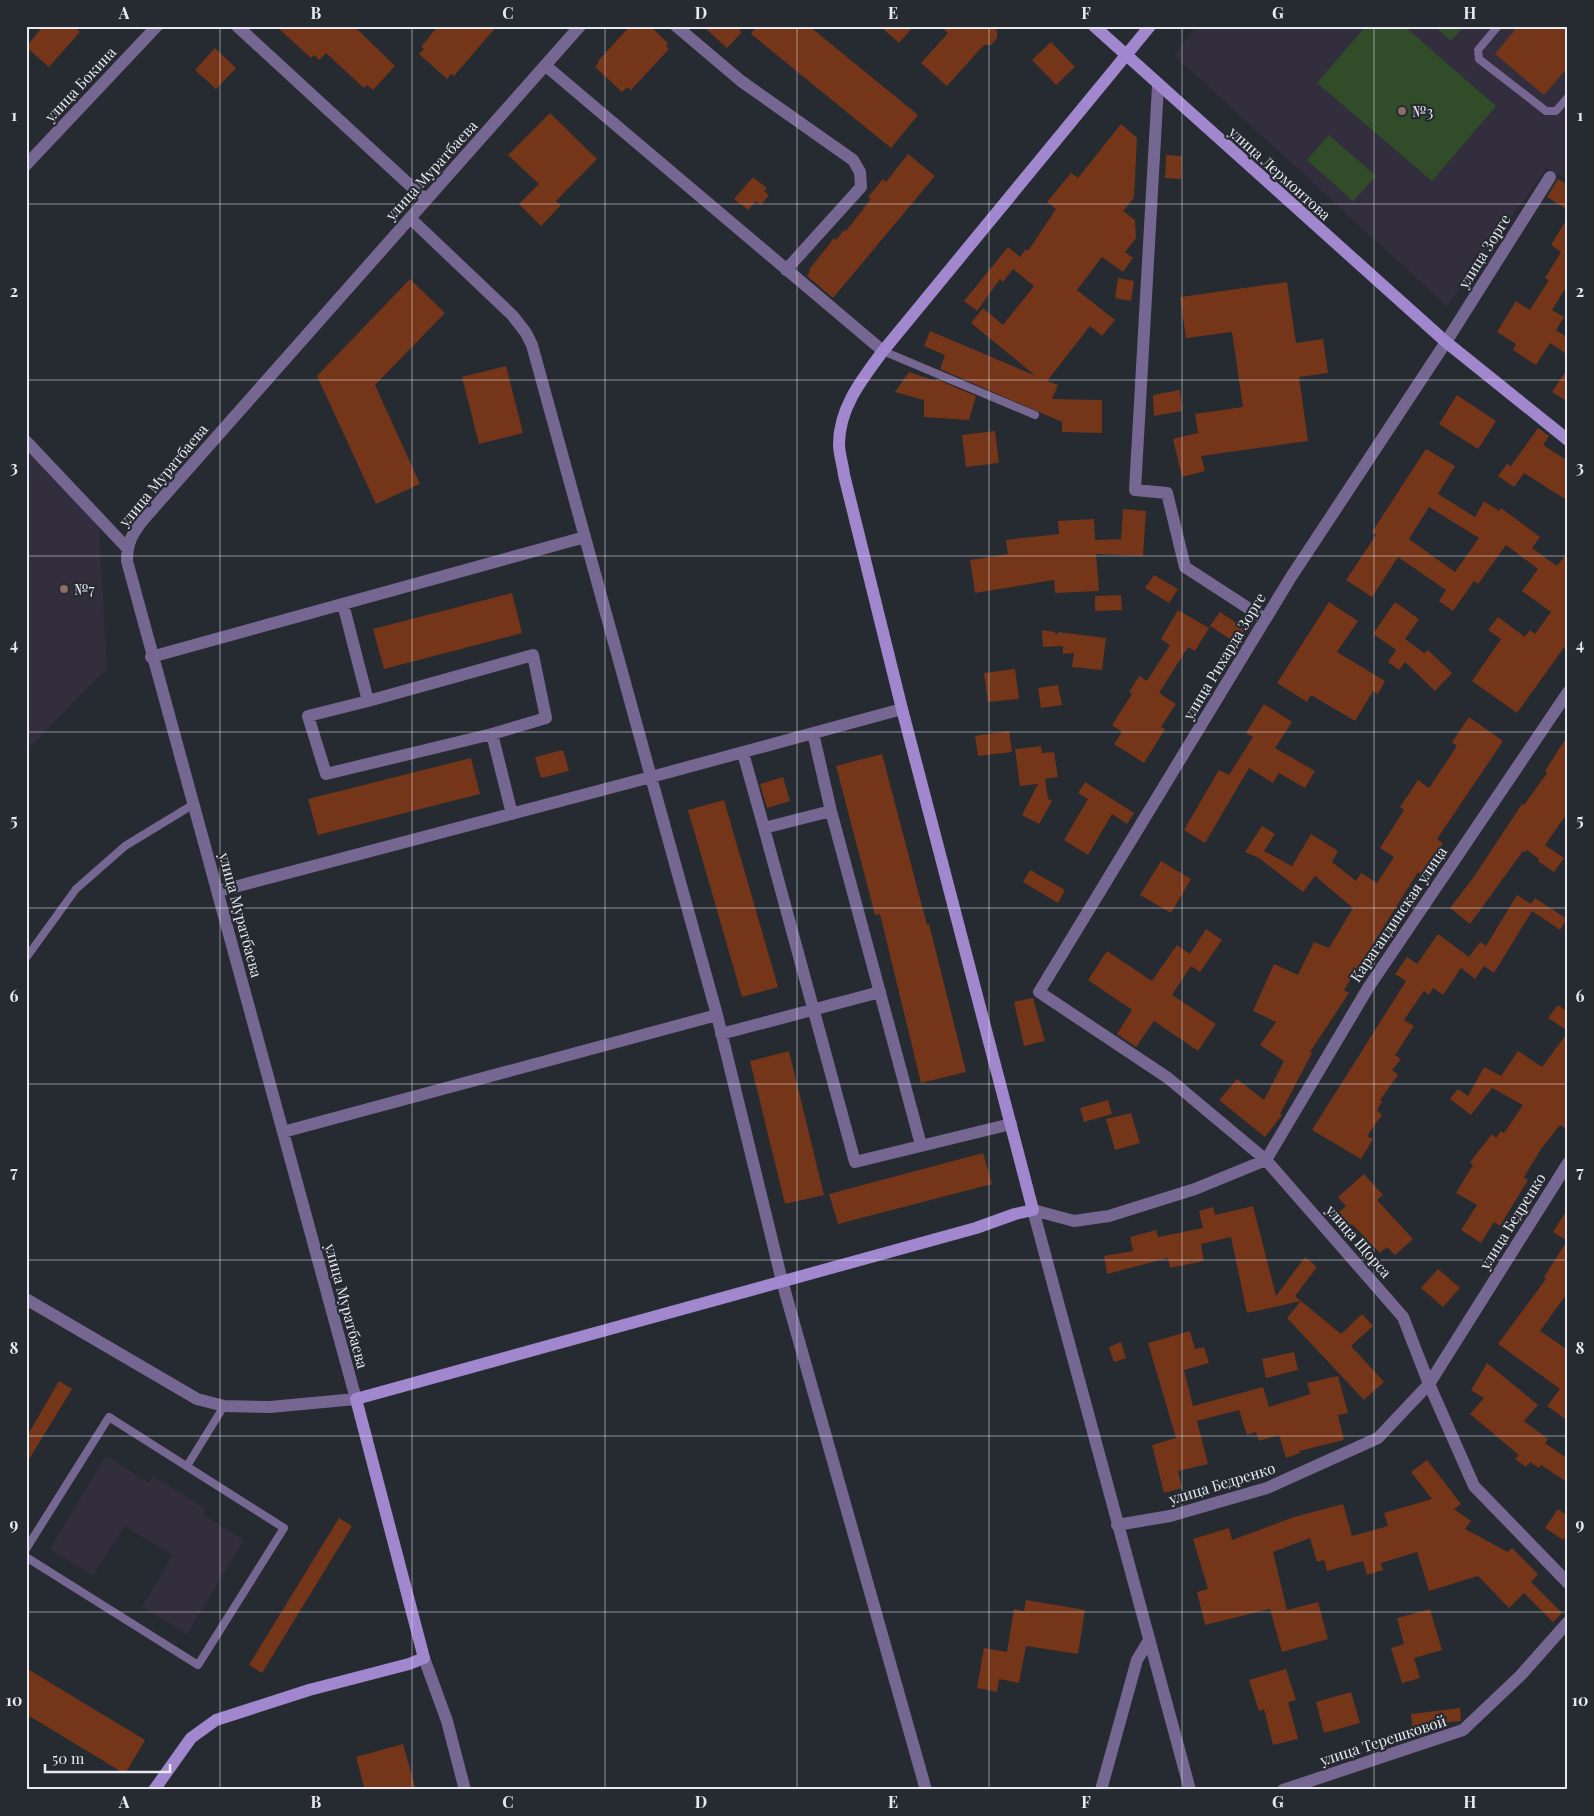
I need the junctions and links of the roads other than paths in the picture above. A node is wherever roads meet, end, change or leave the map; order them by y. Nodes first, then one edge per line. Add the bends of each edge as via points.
1 (157, 26) edge
2 (237, 26) edge
3 (580, 26) edge
4 (676, 26) edge
5 (1094, 26) edge
6 (1150, 26) edge
7 (1498, 26) edge
8 (1126, 55) junction
9 (546, 66) junction
10 (1158, 86) junction
11 (1568, 97) edge
12 (26, 165) edge
13 (1550, 177) dead end
14 (426, 200) junction
15 (410, 218) junction
16 (786, 270) junction
17 (1446, 342) junction
18 (883, 351) junction
19 (1035, 415) dead end
20 (1568, 440) edge
21 (26, 441) edge
22 (584, 537) junction
23 (127, 548) junction
24 (343, 604) junction
25 (1265, 619) junction
26 (151, 657) junction
27 (1568, 692) edge
28 (368, 701) junction
29 (902, 709) junction
30 (813, 733) junction
31 (492, 734) junction
32 (743, 753) junction
33 (650, 777) junction
34 (194, 804) junction
35 (831, 811) junction
36 (512, 814) junction
37 (764, 828) junction
38 (219, 891) junction
39 (26, 958) edge
40 (880, 992) junction
41 (1039, 992) joint
42 (813, 1010) junction
43 (716, 1015) junction
44 (721, 1034) junction
45 (1011, 1124) junction
46 (282, 1132) junction
47 (921, 1145) junction
48 (1266, 1160) junction
49 (1568, 1163) edge
50 (1034, 1210) junction
51 (782, 1281) junction
52 (26, 1299) edge
53 (1429, 1384) junction
54 (356, 1399) junction
55 (224, 1406) junction
56 (187, 1466) junction
57 (1117, 1525) junction
58 (26, 1549) edge
59 (26, 1557) edge
60 (1568, 1583) edge
61 (1568, 1622) edge
62 (1149, 1640) junction
63 (424, 1658) junction
64 (154, 1790) edge
65 (465, 1790) edge
66 (926, 1790) edge
67 (1101, 1790) edge
68 (1190, 1790) edge
69 (1283, 1790) edge

1 - 12 street, улица Бокина
2 - 14 street
3 - 9 street, улица Муратбаева
4 - 16 street via 741,81 853,160 860,172 861,187
5 - 8 street, улица Лермонтова
6 - 8 street
7 - 11 lane via 1478,50 1479,59 1546,112 1556,111
8 - 10 street, улица Лермонтова
8 - 18 street
9 - 14 street, улица Муратбаева
9 - 16 street
10 - 17 street, улица Лермонтова
10 - 25 street via 1135,490 1167,493 1185,567
13 - 17 street, улица Зорге
14 - 15 street, улица Муратбаева
15 - 22 street via 513,316 526,333
15 - 23 street, улица Муратбаева via 143,520 129,538
16 - 18 street
17 - 20 street, улица Лермонтова
17 - 25 street, улица Рихарда Зорге
18 - 19 lane
18 - 29 street via 850,400 842,422 839,445
21 - 23 street
22 - 24 street
22 - 33 street
23 - 26 street, улица Муратбаева via 127,562
24 - 26 street
24 - 28 street
25 - 41 street, улица Рихарда Зорге
26 - 34 street, улица Муратбаева
27 - 48 street, Карагандинская улица via 1368,988
28 - 31 street via 533,655 546,718
28 - 31 street via 308,716 326,774
29 - 30 street
29 - 45 street
30 - 32 street
30 - 35 street
31 - 36 street
32 - 33 street
32 - 37 street
33 - 36 street
33 - 43 street
34 - 38 street, улица Муратбаева
34 - 39 lane via 125,846 76,889
35 - 37 street
35 - 40 street
36 - 38 street
37 - 42 street
38 - 46 street, улица Муратбаева
40 - 42 street
40 - 47 street
41 - 48 street, улица Щорса via 1168,1078
42 - 44 street
42 - 47 street via 854,1162
43 - 44 street
43 - 46 street
44 - 51 street
45 - 47 street
45 - 50 street
46 - 54 street, улица Муратбаева
48 - 50 street via 1195,1189 1109,1216 1074,1221
48 - 53 street, улица Щорса via 1403,1316
49 - 53 street, улица Бедренко
50 - 51 street
50 - 57 street
51 - 54 street
51 - 66 street
52 - 55 street via 172,1386 197,1399
53 - 57 street, улица Бедренко via 1378,1438 1370,1442 1267,1488 1170,1516
53 - 60 street, улица Щорса via 1474,1486
54 - 55 street via 270,1407
54 - 63 street, улица Муратбаева
55 - 56 lane
56 - 58 lane via 109,1417
56 - 59 lane via 284,1528 198,1665
57 - 62 street
61 - 69 street, улица Терешковой via 1522,1675 1463,1730
62 - 67 street via 1138,1660
62 - 68 street
63 - 64 street via 216,1720 191,1738
63 - 65 street via 447,1721

